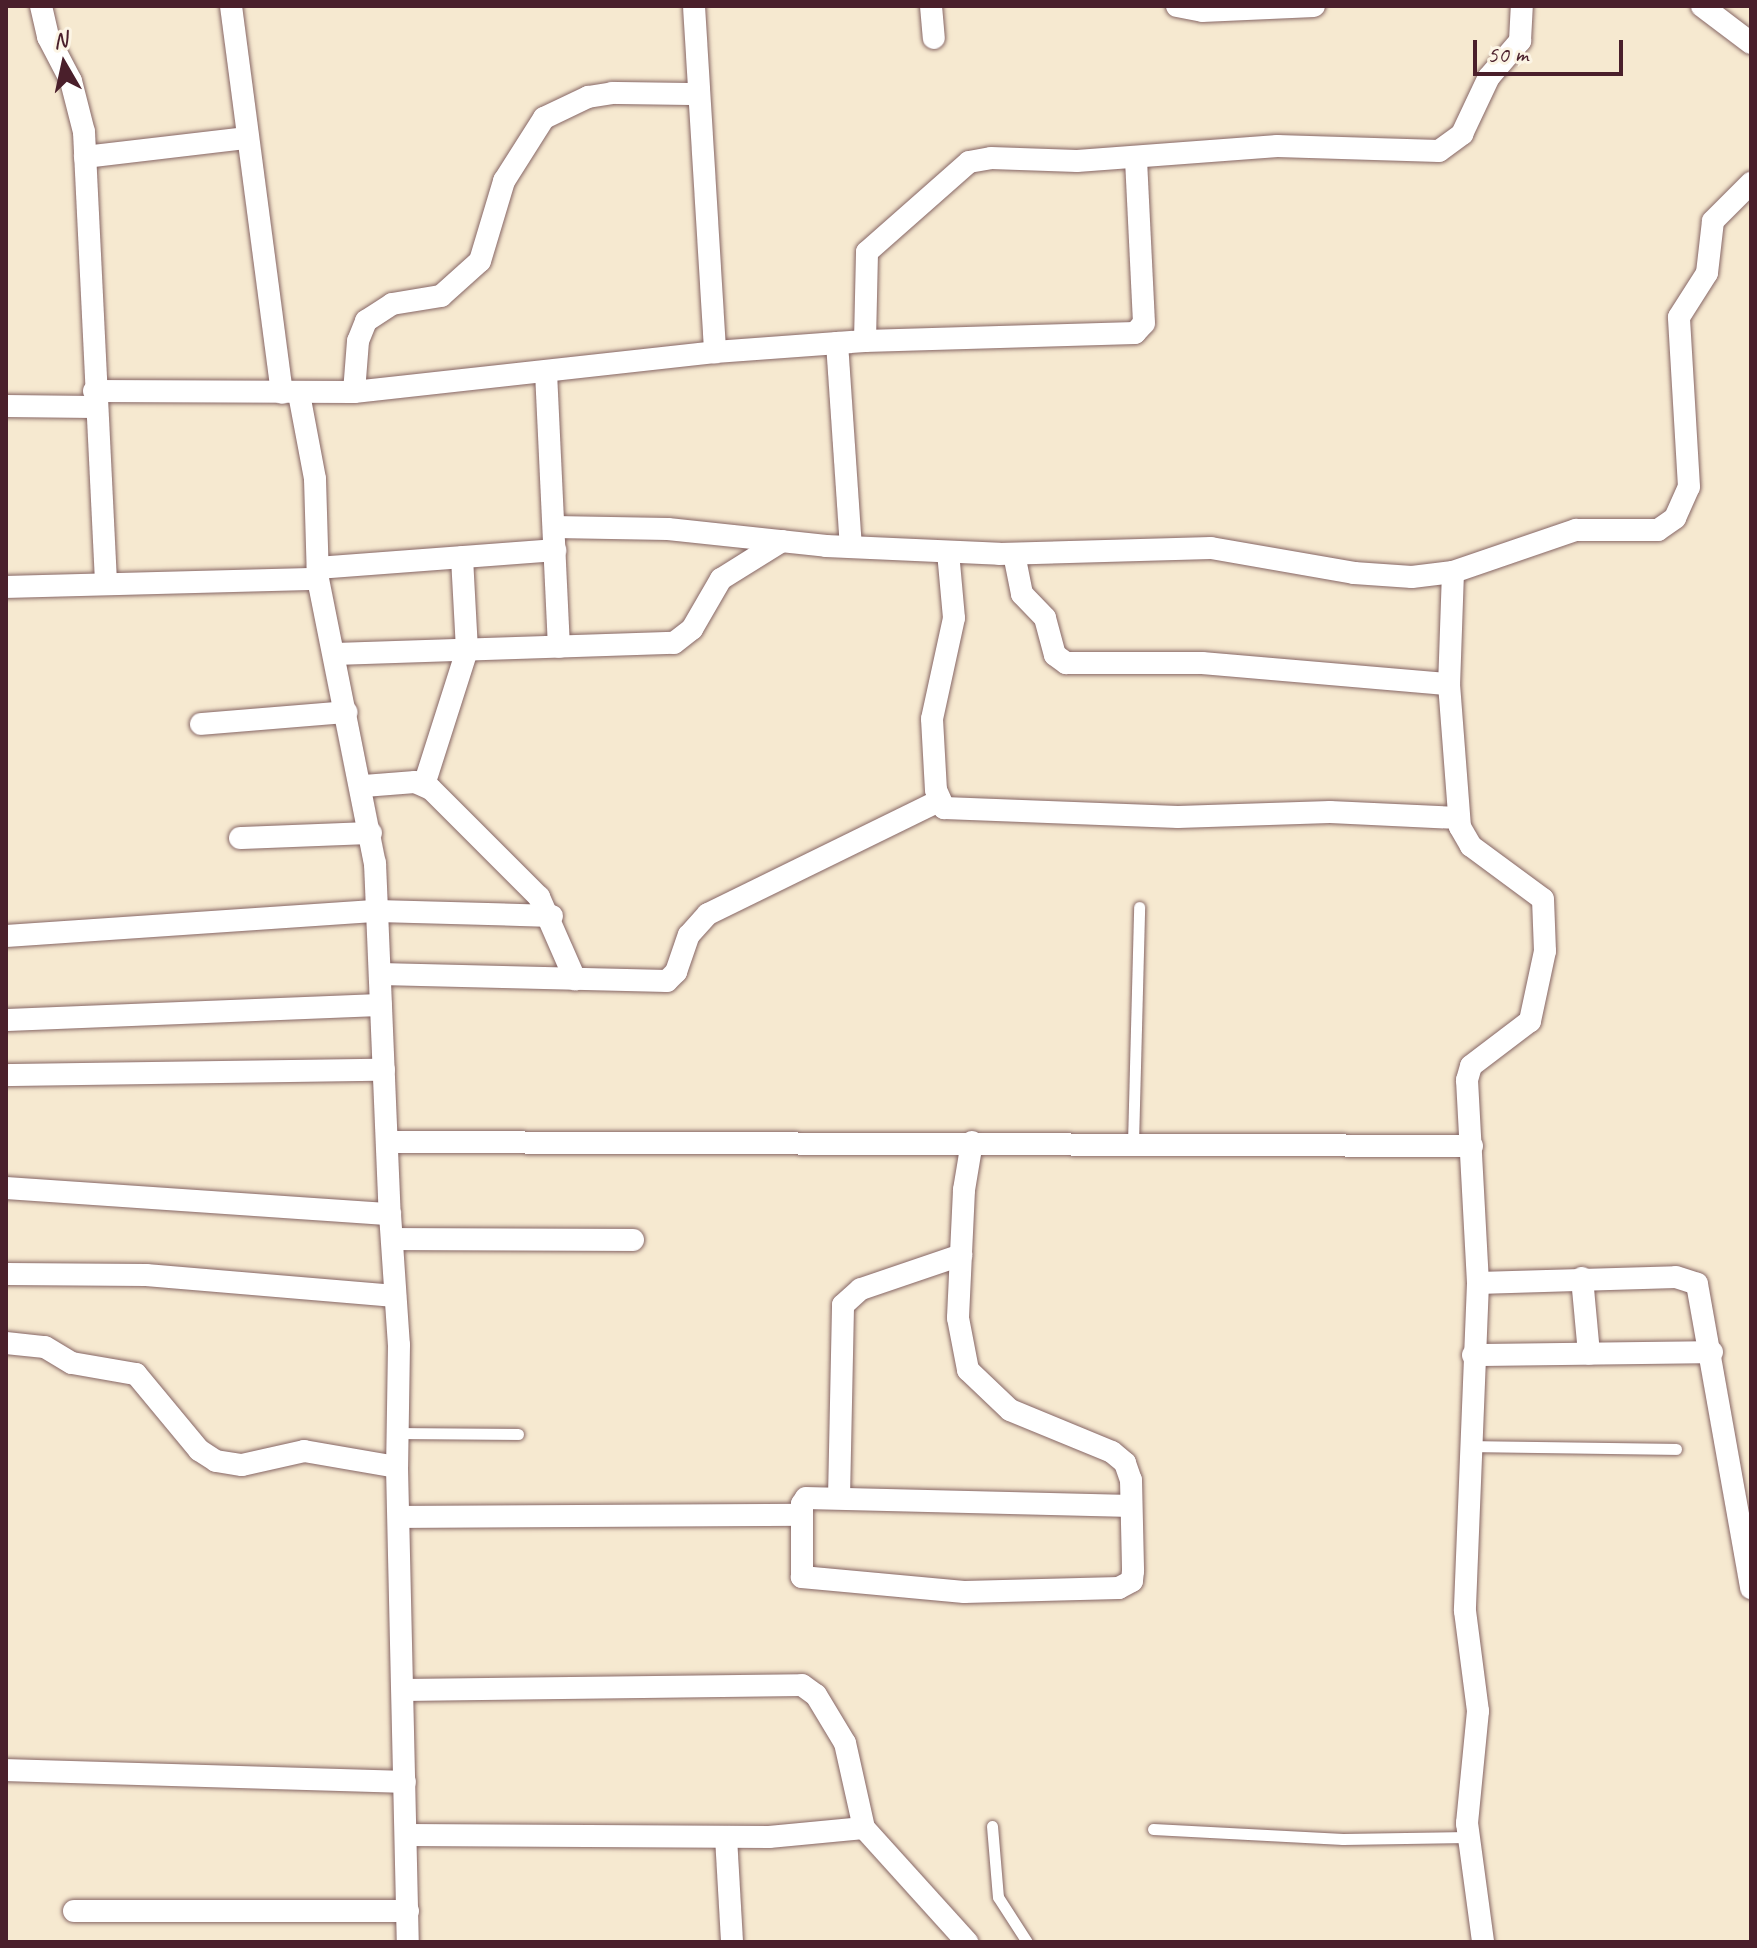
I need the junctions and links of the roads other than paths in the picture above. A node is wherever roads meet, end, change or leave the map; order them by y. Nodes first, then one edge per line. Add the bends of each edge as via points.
1 (41, 6) edge
2 (231, 6) edge
3 (694, 6) edge
4 (931, 6) edge
5 (1177, 6) edge
6 (1314, 6) edge
7 (1522, 6) edge
8 (1702, 6) edge
9 (934, 38) dead end
10 (1751, 43) edge
11 (697, 94) junction
12 (247, 138) junction
13 (85, 157) junction
14 (1136, 158) junction
15 (1751, 183) edge
16 (865, 341) junction
17 (837, 343) junction
18 (715, 352) junction
19 (546, 372) junction
20 (354, 392) junction
21 (290, 394) junction
22 (94, 399) junction
23 (6, 406) edge
24 (554, 527) junction
25 (782, 541) junction
26 (851, 547) junction
27 (555, 550) junction
28 (948, 552) junction
29 (1014, 554) junction
30 (462, 557) junction
31 (1453, 572) junction
32 (318, 574) junction
33 (106, 581) junction
34 (6, 587) edge
35 (559, 647) junction
36 (467, 650) junction
37 (335, 654) junction
38 (1449, 684) junction
39 (347, 712) junction
40 (201, 724) dead end
41 (424, 785) junction
42 (364, 786) junction
43 (939, 801) junction
44 (1458, 818) junction
45 (371, 833) junction
46 (240, 838) dead end
47 (1139, 907) dead end
48 (377, 911) junction
49 (552, 916) junction
50 (6, 936) edge
51 (380, 974) junction
52 (575, 979) junction
53 (381, 1005) junction
54 (6, 1020) edge
55 (384, 1070) junction
56 (6, 1075) edge
57 (387, 1142) junction
58 (972, 1142) junction
59 (1133, 1143) junction
60 (1472, 1146) junction
61 (6, 1188) edge
62 (390, 1214) junction
63 (393, 1239) junction
64 (633, 1240) dead end
65 (961, 1255) junction
66 (6, 1274) edge
67 (1582, 1278) junction
68 (1478, 1283) junction
69 (395, 1296) junction
70 (6, 1343) edge
71 (1712, 1352) junction
72 (1589, 1354) junction
73 (1473, 1355) junction
74 (399, 1433) junction
75 (518, 1434) dead end
76 (1470, 1446) junction
77 (1676, 1449) dead end
78 (397, 1467) junction
79 (839, 1498) junction
80 (1744, 1499) edge
81 (1131, 1506) junction
82 (801, 1515) junction
83 (400, 1517) junction
84 (1751, 1588) edge
85 (403, 1690) junction
86 (6, 1770) edge
87 (405, 1782) junction
88 (992, 1826) dead end
89 (864, 1828) junction
90 (1153, 1829) dead end
91 (406, 1835) junction
92 (726, 1837) junction
93 (1468, 1837) junction
94 (74, 1911) dead end
95 (408, 1911) junction
96 (408, 1942) edge
97 (732, 1942) edge
98 (967, 1942) edge
99 (1027, 1942) edge
100 (1483, 1942) edge

1 - 13 street via 48,37 77,100
2 - 12 street
3 - 11 street
4 - 9 street
5 - 6 street via 1202,11
7 - 14 street via 1520,41 1489,77 1462,134 1447,148 1428,152 1277,146
8 - 10 street
11 - 18 street
11 - 20 street via 612,93 588,97 544,118 504,181 480,261 441,296 392,304 366,321 358,341
12 - 13 street
12 - 21 street
13 - 22 street
14 - 16 street via 991,158 961,167 935,198 867,252
14 - 16 street via 1144,323 1138,332
15 - 31 street via 1713,221 1707,273 1679,317 1677,349 1689,476 1675,518 1649,532 1563,533
16 - 17 street
17 - 18 street
17 - 26 street
18 - 19 street
19 - 20 street
19 - 24 street
20 - 21 street
21 - 22 street
21 - 32 street via 315,479
22 - 23 street
22 - 33 street
24 - 25 street via 655,528
24 - 27 street
25 - 26 street
25 - 35 street via 721,579 680,641
26 - 28 street
27 - 30 street
27 - 35 street
28 - 29 street
28 - 43 street via 954,618 932,719
29 - 31 street via 1197,547 1256,552 1383,577
29 - 38 street via 1022,594 1045,618 1055,655 1066,663 1176,662
30 - 32 street
30 - 36 street
31 - 38 street
32 - 33 street
32 - 37 street
33 - 34 street
35 - 36 street
36 - 37 street
36 - 41 street
37 - 39 street
38 - 44 street
39 - 40 street
39 - 42 street
41 - 42 street
41 - 49 street via 530,887
42 - 45 street
43 - 44 street via 950,809 1178,817 1330,812
43 - 52 street via 708,914 689,935 676,972 667,981
44 - 60 street via 1471,846 1535,891 1544,904 1544,962 1530,1021 1469,1070
45 - 46 street
45 - 48 street
47 - 59 lane
48 - 49 street
48 - 50 street
48 - 51 street
49 - 52 street
51 - 52 street
51 - 53 street
53 - 54 street
53 - 55 street
55 - 56 street
55 - 57 street
57 - 58 street
57 - 62 street
58 - 59 street
58 - 65 street
59 - 60 street
60 - 68 street
61 - 62 street
62 - 63 street
63 - 64 street
63 - 69 street
65 - 79 street via 861,1289 843,1305
65 - 81 street via 960,1339 974,1380 1023,1417 1121,1458 1129,1470
66 - 69 street via 146,1275
67 - 68 street
67 - 71 street via 1692,1280 1701,1292
67 - 72 street
68 - 73 street
69 - 74 street
70 - 78 street via 45,1347 72,1363 136,1374 199,1450 216,1461 242,1465 304,1451
71 - 72 street
71 - 80 street
72 - 73 street
73 - 76 street
74 - 75 lane
74 - 78 street
76 - 77 lane
76 - 93 street via 1465,1611 1478,1711 1467,1795
78 - 83 street
79 - 81 street
79 - 82 street via 806,1498
80 - 84 street
81 - 82 street via 1131,1583 1057,1589 934,1591 809,1581 800,1570
82 - 83 street
83 - 85 street
85 - 87 street
85 - 89 street via 802,1685 816,1695 845,1743
86 - 87 street
87 - 91 street
88 - 99 lane via 998,1897
89 - 92 street
89 - 98 street
90 - 93 lane via 1343,1839
91 - 92 street
91 - 95 street
92 - 97 street
93 - 100 street
94 - 95 street
95 - 96 street

